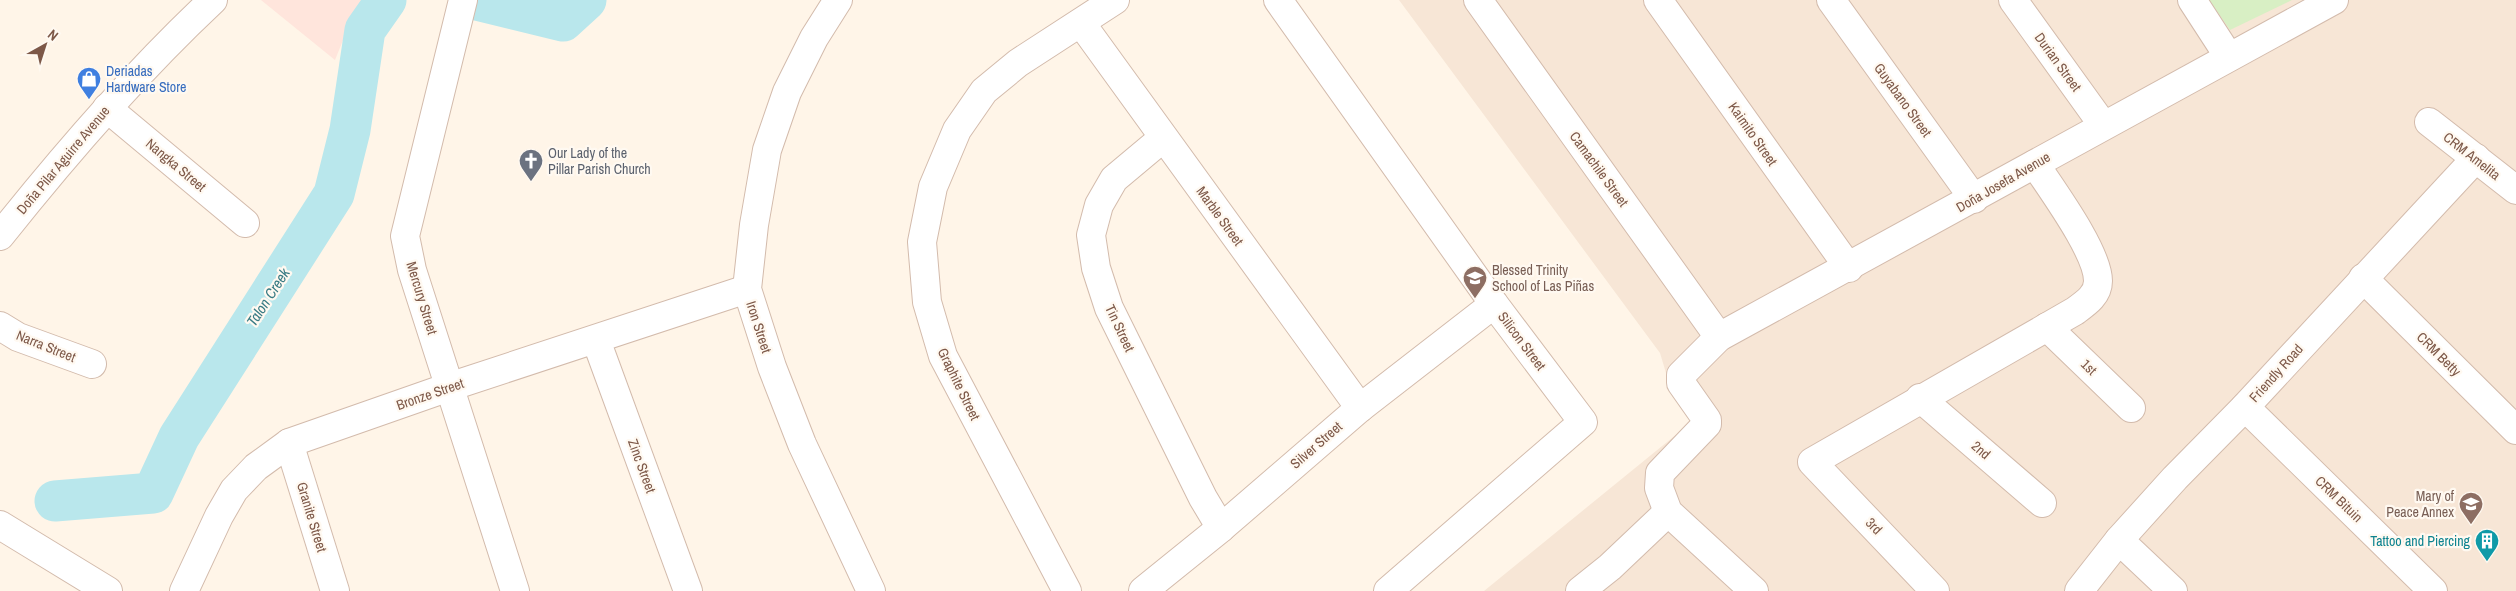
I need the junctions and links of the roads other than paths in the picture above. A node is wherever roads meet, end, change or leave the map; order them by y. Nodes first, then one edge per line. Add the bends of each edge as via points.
1 (213, 0) edge
2 (838, 0) edge
3 (1115, 0) edge
4 (1278, 0) edge
5 (1478, 0) edge
6 (1658, 0) edge
7 (1831, 0) edge
8 (2013, 0) edge
9 (2192, 0) edge
10 (2334, 0) edge
11 (462, 1) edge
12 (1080, 23) junction
13 (2229, 57) junction
14 (107, 108) junction
15 (2429, 122) dead end
16 (2103, 125) junction
17 (1163, 138) junction
18 (2476, 158) junction
19 (2036, 164) junction
20 (2516, 190) edge
21 (1974, 199) junction
22 (245, 223) dead end
23 (0, 236) edge
24 (1849, 268) junction
25 (2363, 278) junction
26 (747, 289) junction
27 (1494, 304) junction
28 (0, 326) edge
29 (2047, 326) junction
30 (1719, 337) junction
31 (596, 340) junction
32 (92, 364) dead end
33 (449, 387) junction
34 (1920, 398) junction
35 (2245, 407) junction
36 (1360, 408) junction
37 (2131, 408) dead end
38 (2516, 430) edge
39 (289, 443) junction
40 (2042, 503) dead end
41 (1668, 512) junction
42 (0, 525) edge
43 (1221, 528) junction
44 (2119, 540) junction
45 (108, 591) edge
46 (184, 591) edge
47 (334, 591) edge
48 (515, 591) edge
49 (688, 591) edge
50 (870, 591) edge
51 (1068, 591) edge
52 (1143, 591) edge
53 (1388, 591) edge
54 (1580, 591) edge
55 (1754, 591) edge
56 (1935, 591) edge
57 (2079, 591) edge
58 (2173, 591) edge
59 (2433, 591) edge

1 - 14 street, Doña Pilar Aguirre Avenue via 163,47
2 - 26 street, Iron Street via 814,38 787,92 767,150
3 - 12 street, Graphite Street
4 - 27 street, Silicon Street
5 - 30 street, Camachile Street
6 - 24 street, Kaimito Street
7 - 21 street, Guyabano Street
8 - 16 street, Durian Street
9 - 13 street
10 - 13 street, Doña Josefa Avenue
11 - 33 street, Mercury Street via 405,236 412,270
12 - 17 street, Marble Street
12 - 51 street, Graphite Street via 1018,63 984,91 957,130 933,187 922,242 927,302 943,356
13 - 16 street, Doña Josefa Avenue
14 - 22 street, Nangka Street
14 - 23 street, Doña Pilar Aguirre Avenue
15 - 18 street, CRM Amelita
16 - 19 street, Doña Josefa Avenue
17 - 36 street, Marble Street
17 - 43 street, Tin Street via 1114,179 1099,205 1091,235 1092,244 1109,308
18 - 20 street, CRM Amelita
18 - 25 street, Friendly Road
19 - 21 street, Doña Josefa Avenue
19 - 29 street via 2093,258 2098,282 2092,298
21 - 24 street, Doña Josefa Avenue
24 - 30 street, Doña Josefa Avenue
25 - 35 street, Friendly Road
25 - 38 street, CRM Betty
26 - 31 street, Bronze Street
26 - 50 street, Iron Street via 772,367 802,444
27 - 36 street, Silver Street
27 - 53 street, Silicon Street via 1583,422
28 - 32 street, Narra Street via 18,337
29 - 34 street
29 - 37 street, 1st
30 - 41 street, Doña Josefa Avenue via 1681,375 1680,383 1707,424 1660,473 1659,488
31 - 33 street, Bronze Street
31 - 49 street, Zinc Street
33 - 39 street, Bronze Street
33 - 48 street, Mercury Street
34 - 40 street, 2nd
34 - 56 street, 3rd via 1812,462
35 - 44 street, Friendly Road
35 - 59 street, CRM Bituin
36 - 43 street, Silver Street
39 - 46 street, Bronze Street via 256,467 234,490
39 - 47 street, Granite Street
41 - 54 street
41 - 55 street
42 - 45 street
43 - 52 street, Silver Street
44 - 57 street, Friendly Road
44 - 58 street

